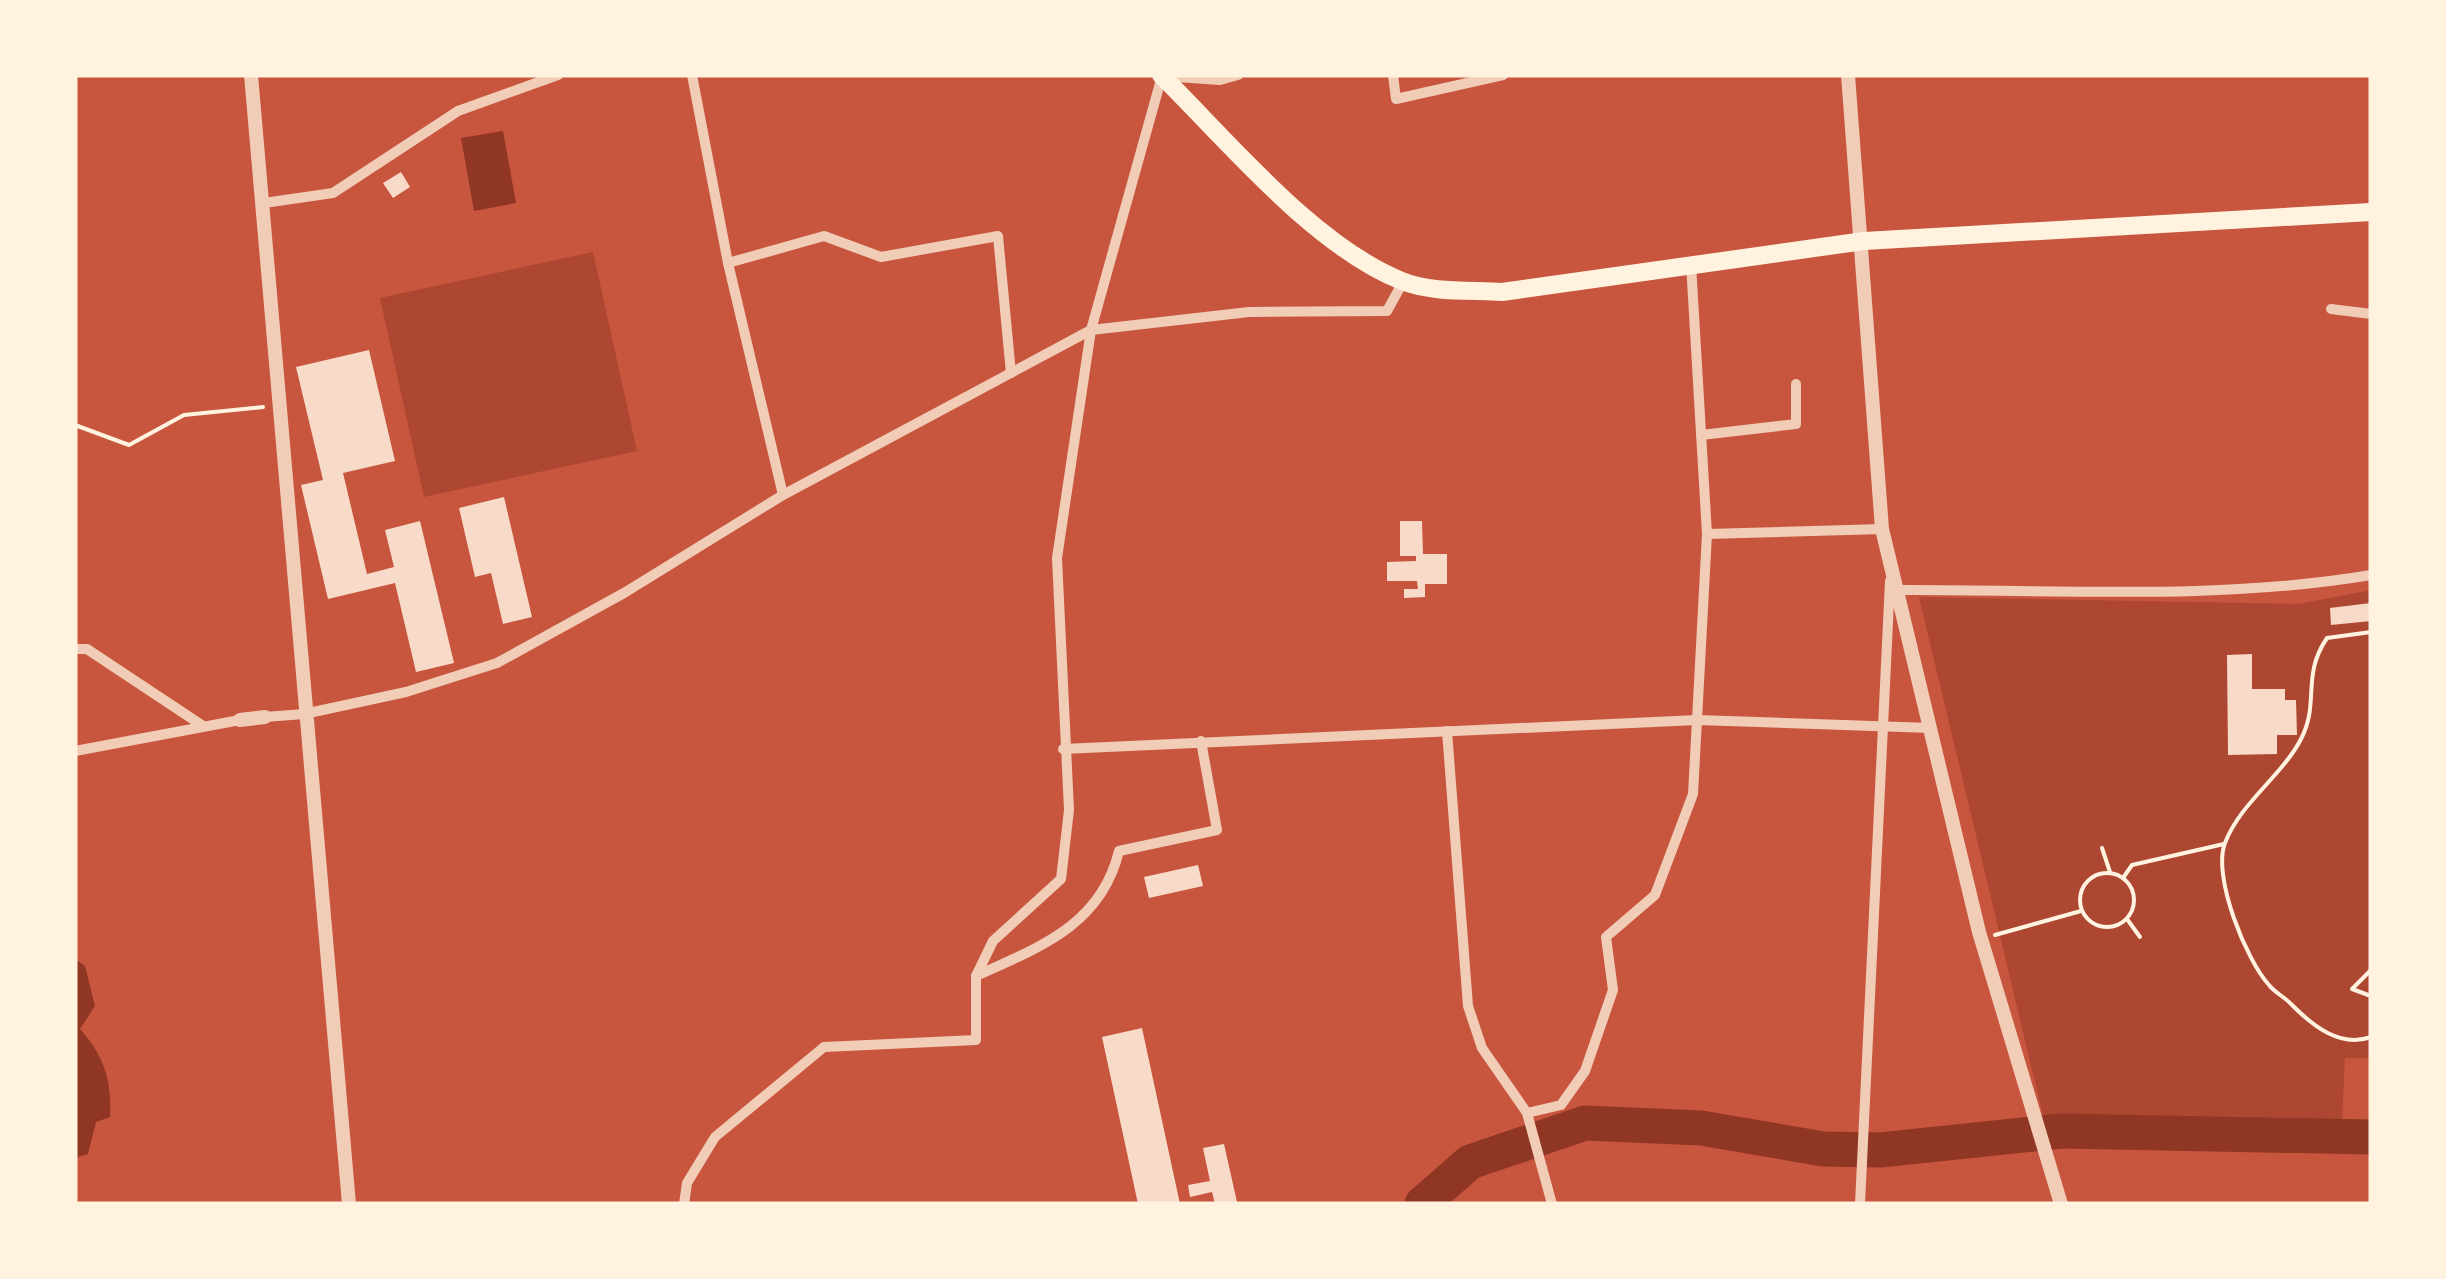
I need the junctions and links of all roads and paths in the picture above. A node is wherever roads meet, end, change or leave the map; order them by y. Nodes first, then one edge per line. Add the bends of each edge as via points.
1 (251, 75) edge
2 (558, 75) edge
3 (692, 75) edge
4 (1238, 75) edge
5 (1393, 75) edge
6 (1504, 75) edge
7 (1848, 75) edge
8 (1162, 76) edge
9 (264, 203) junction
10 (2371, 212) edge
11 (1864, 240) junction
12 (728, 263) junction
13 (1691, 264) junction
14 (1403, 282) junction
15 (2331, 308) dead end
16 (2371, 314) edge
17 (1091, 330) junction
18 (1011, 373) junction
19 (1796, 384) dead end
20 (278, 406) junction
21 (75, 426) edge
22 (1701, 435) junction
23 (783, 496) junction
24 (1882, 528) junction
25 (1707, 534) junction
26 (1891, 566) junction
27 (2371, 575) edge
28 (1897, 590) junction
29 (2371, 632) edge
30 (75, 649) edge
31 (304, 714) junction
32 (265, 717) joint
33 (240, 720) joint
34 (1697, 720) junction
35 (204, 727) junction
36 (1885, 728) junction
37 (1931, 728) junction
38 (1447, 732) junction
39 (1201, 741) junction
40 (1063, 749) junction
41 (75, 751) edge
42 (2224, 844) junction
43 (2102, 848) dead end
44 (2110, 872) junction
45 (2123, 878) junction
46 (2082, 911) junction
47 (2127, 919) junction
48 (1979, 932) junction
49 (2140, 937) dead end
50 (2371, 970) edge
51 (976, 976) junction
52 (2371, 996) edge
53 (2371, 1036) edge
54 (1528, 1116) junction
55 (349, 1204) edge
56 (684, 1204) edge
57 (1552, 1204) edge
58 (1860, 1204) edge
59 (2061, 1204) edge

1 - 9 street
2 - 9 street via 458,112 333,193
3 - 12 street
4 - 8 street
5 - 6 street via 1396,98
7 - 11 street
8 - 14 main road via 1287,201
8 - 17 street
9 - 20 street
10 - 11 main road
11 - 13 main road
11 - 24 street
12 - 18 street via 824,236 881,257 998,236
12 - 23 street
13 - 14 main road via 1502,292
13 - 22 street
14 - 17 street via 1387,311 1249,312
15 - 16 street
17 - 18 street
17 - 40 street via 1058,558
18 - 23 street
19 - 22 street via 1796,424
20 - 21 path via 184,415 129,444
20 - 31 street
22 - 25 street
23 - 31 street via 496,663
24 - 25 street
24 - 26 street
25 - 34 street
26 - 28 street
26 - 36 street
27 - 28 street via 2225,588
28 - 37 street
29 - 42 path via 2327,638 2312,660 2303,736
30 - 35 street via 86,649
31 - 32 street
31 - 55 street
32 - 33 street
33 - 35 street
34 - 36 street
34 - 38 street
34 - 54 street via 1693,794 1655,895 1606,937 1614,990 1586,1071 1561,1105
35 - 41 street
36 - 37 street
36 - 58 street
37 - 48 street
38 - 39 street
38 - 54 street via 1468,1006 1482,1048
39 - 40 street
39 - 51 street via 1217,830 1119,851 1096,906 1035,949
40 - 51 street via 1069,810 1061,879 993,941
42 - 45 path via 2132,865
42 - 53 path via 2236,922 2270,988 2335,1038
43 - 44 path
44 - 45 path
44 - 46 path via 2084,883
45 - 47 path via 2134,906
46 - 47 path via 2102,927
46 - 48 path via 1998,936
47 - 49 path
48 - 59 street
50 - 52 path via 2352,989
51 - 56 street via 976,1040 824,1047 715,1137 687,1183
54 - 57 street

